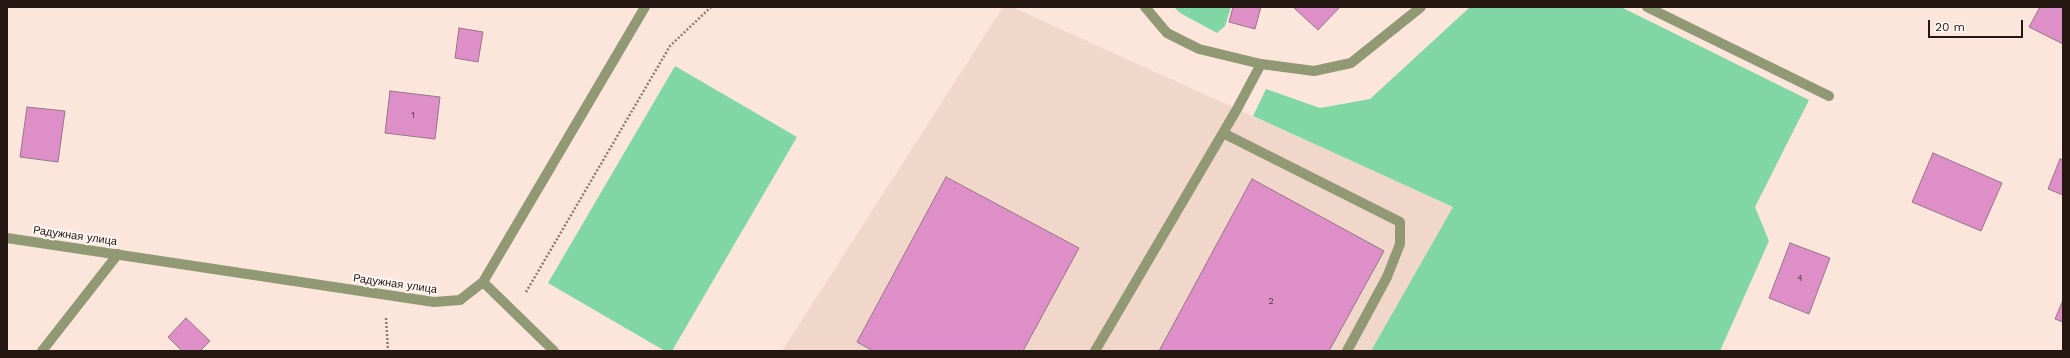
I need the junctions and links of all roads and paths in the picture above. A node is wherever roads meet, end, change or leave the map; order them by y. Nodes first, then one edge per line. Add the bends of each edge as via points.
1 (644, 7) edge
2 (711, 7) edge
3 (1145, 7) edge
4 (1421, 7) edge
5 (1647, 7) edge
6 (1261, 64) junction
7 (1828, 96) dead end
8 (1223, 133) junction
9 (7, 238) edge
10 (118, 254) junction
11 (483, 282) junction
12 (385, 295) junction
13 (515, 314) junction
14 (42, 351) edge
15 (388, 351) edge
16 (554, 351) edge
17 (1095, 351) edge
18 (1347, 351) edge

1 - 11 street, Радужная улица
2 - 13 path via 670,46 529,285
3 - 6 street via 1167,33 1199,49
4 - 6 street via 1351,63 1314,71
5 - 7 street
6 - 8 street
8 - 17 street
8 - 18 street via 1400,222 1400,244 1388,277
9 - 10 street, Радужная улица
10 - 12 street, Радужная улица
10 - 14 street
11 - 12 street, Радужная улица via 460,300 434,302
11 - 13 street
12 - 15 path
13 - 16 street

